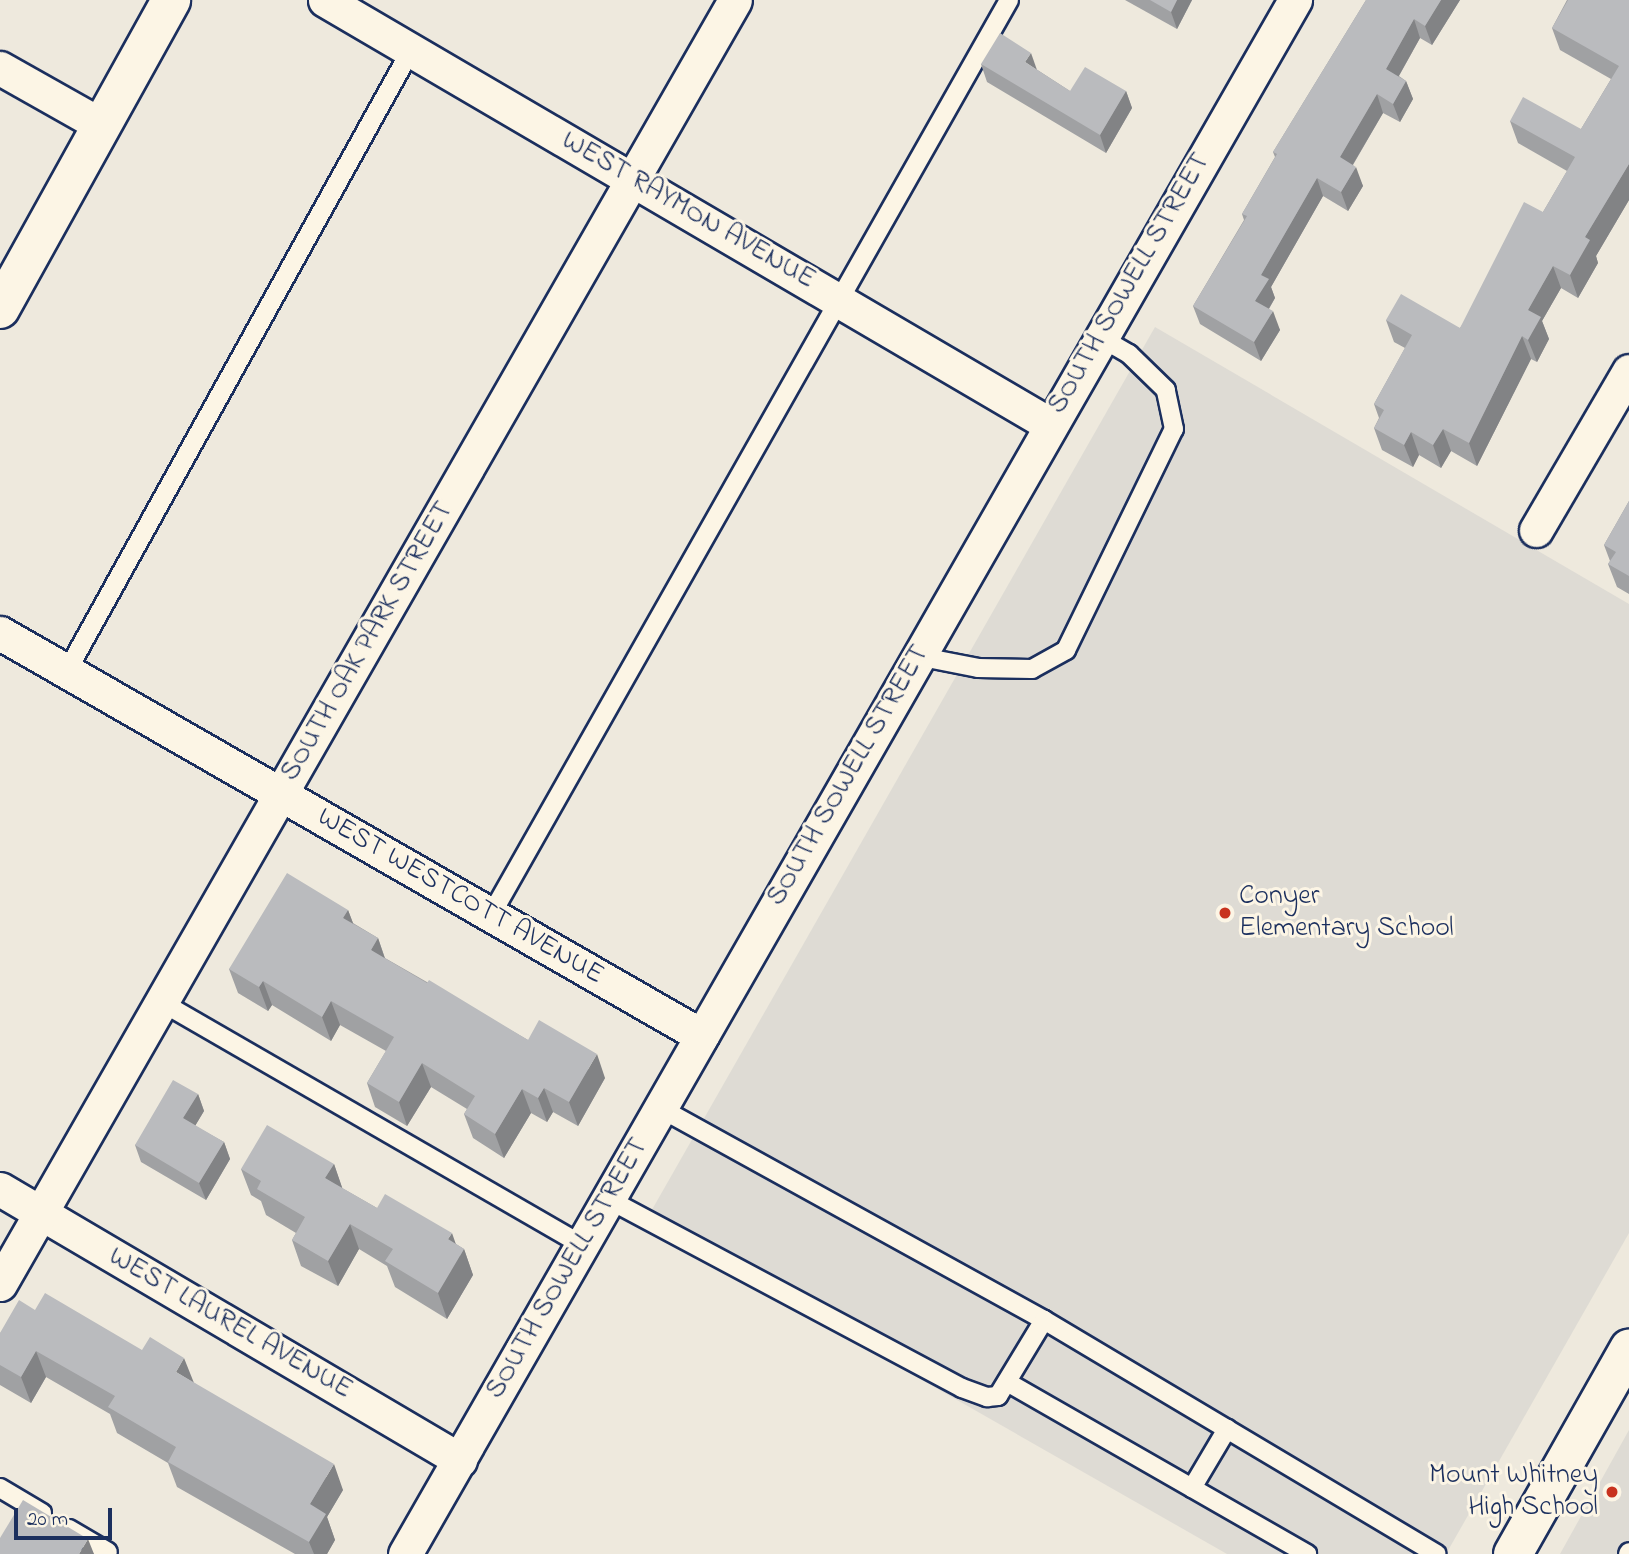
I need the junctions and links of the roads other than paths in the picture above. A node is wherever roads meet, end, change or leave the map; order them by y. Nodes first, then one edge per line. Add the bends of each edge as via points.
1 (171, 0) edge
2 (325, 0) edge
3 (735, 0) edge
4 (1009, 0) edge
5 (1295, 0) edge
6 (411, 50) junction
7 (0, 68) edge
8 (101, 125) junction
9 (634, 178) junction
10 (840, 300) junction
11 (0, 309) edge
12 (1100, 337) junction
13 (1629, 371) edge
14 (1049, 424) junction
15 (1536, 530) dead end
16 (0, 633) edge
17 (917, 656) junction
18 (66, 671) junction
19 (281, 793) junction
20 (491, 915) junction
21 (163, 1003) junction
22 (702, 1036) junction
23 (660, 1108) junction
24 (0, 1189) edge
25 (608, 1199) junction
26 (39, 1212) junction
27 (582, 1245) junction
28 (0, 1284) edge
29 (1044, 1320) junction
30 (1629, 1349) edge
31 (1007, 1382) junction
32 (1227, 1429) junction
33 (460, 1460) junction
34 (0, 1488) edge
35 (1192, 1488) junction
36 (108, 1552) dead end
37 (405, 1554) edge
38 (1307, 1554) edge
39 (1436, 1554) edge
40 (1513, 1554) edge

1 - 8 street
2 - 6 street, WEST RAYMON AVENUE
3 - 9 street, SOUTH OAK PARK STREET
4 - 10 lane
5 - 12 street, SOUTH SOWELL STREET
6 - 9 street, WEST RAYMON AVENUE
6 - 18 lane
7 - 8 street
8 - 11 street
9 - 10 street, WEST RAYMON AVENUE
9 - 19 street, SOUTH OAK PARK STREET
10 - 14 street, WEST RAYMON AVENUE
10 - 20 lane
12 - 14 street, SOUTH SOWELL STREET
12 - 17 lane via 1129,354 1166,390 1174,429 1066,650 1032,669 978,668
13 - 15 street
14 - 17 street, SOUTH SOWELL STREET
16 - 18 street, WEST WESTCOTT AVENUE
17 - 22 street, SOUTH SOWELL STREET
18 - 19 street, WEST WESTCOTT AVENUE
19 - 20 street, WEST WESTCOTT AVENUE
19 - 21 street, SOUTH OAK PARK STREET
20 - 22 street, WEST WESTCOTT AVENUE
21 - 26 street, SOUTH OAK PARK STREET
21 - 27 lane
22 - 23 street, SOUTH SOWELL STREET
23 - 25 street, SOUTH SOWELL STREET
23 - 29 lane
24 - 26 street, WEST LAUREL AVENUE
25 - 27 street, SOUTH SOWELL STREET
25 - 31 lane via 962,1388 998,1396
26 - 28 street, SOUTH OAK PARK STREET
26 - 33 street, WEST LAUREL AVENUE
27 - 33 street, SOUTH SOWELL STREET
29 - 31 lane
29 - 32 lane
30 - 40 street
31 - 35 lane
32 - 35 lane
32 - 39 lane
33 - 37 street, SOUTH SOWELL STREET
34 - 36 lane
35 - 38 lane

